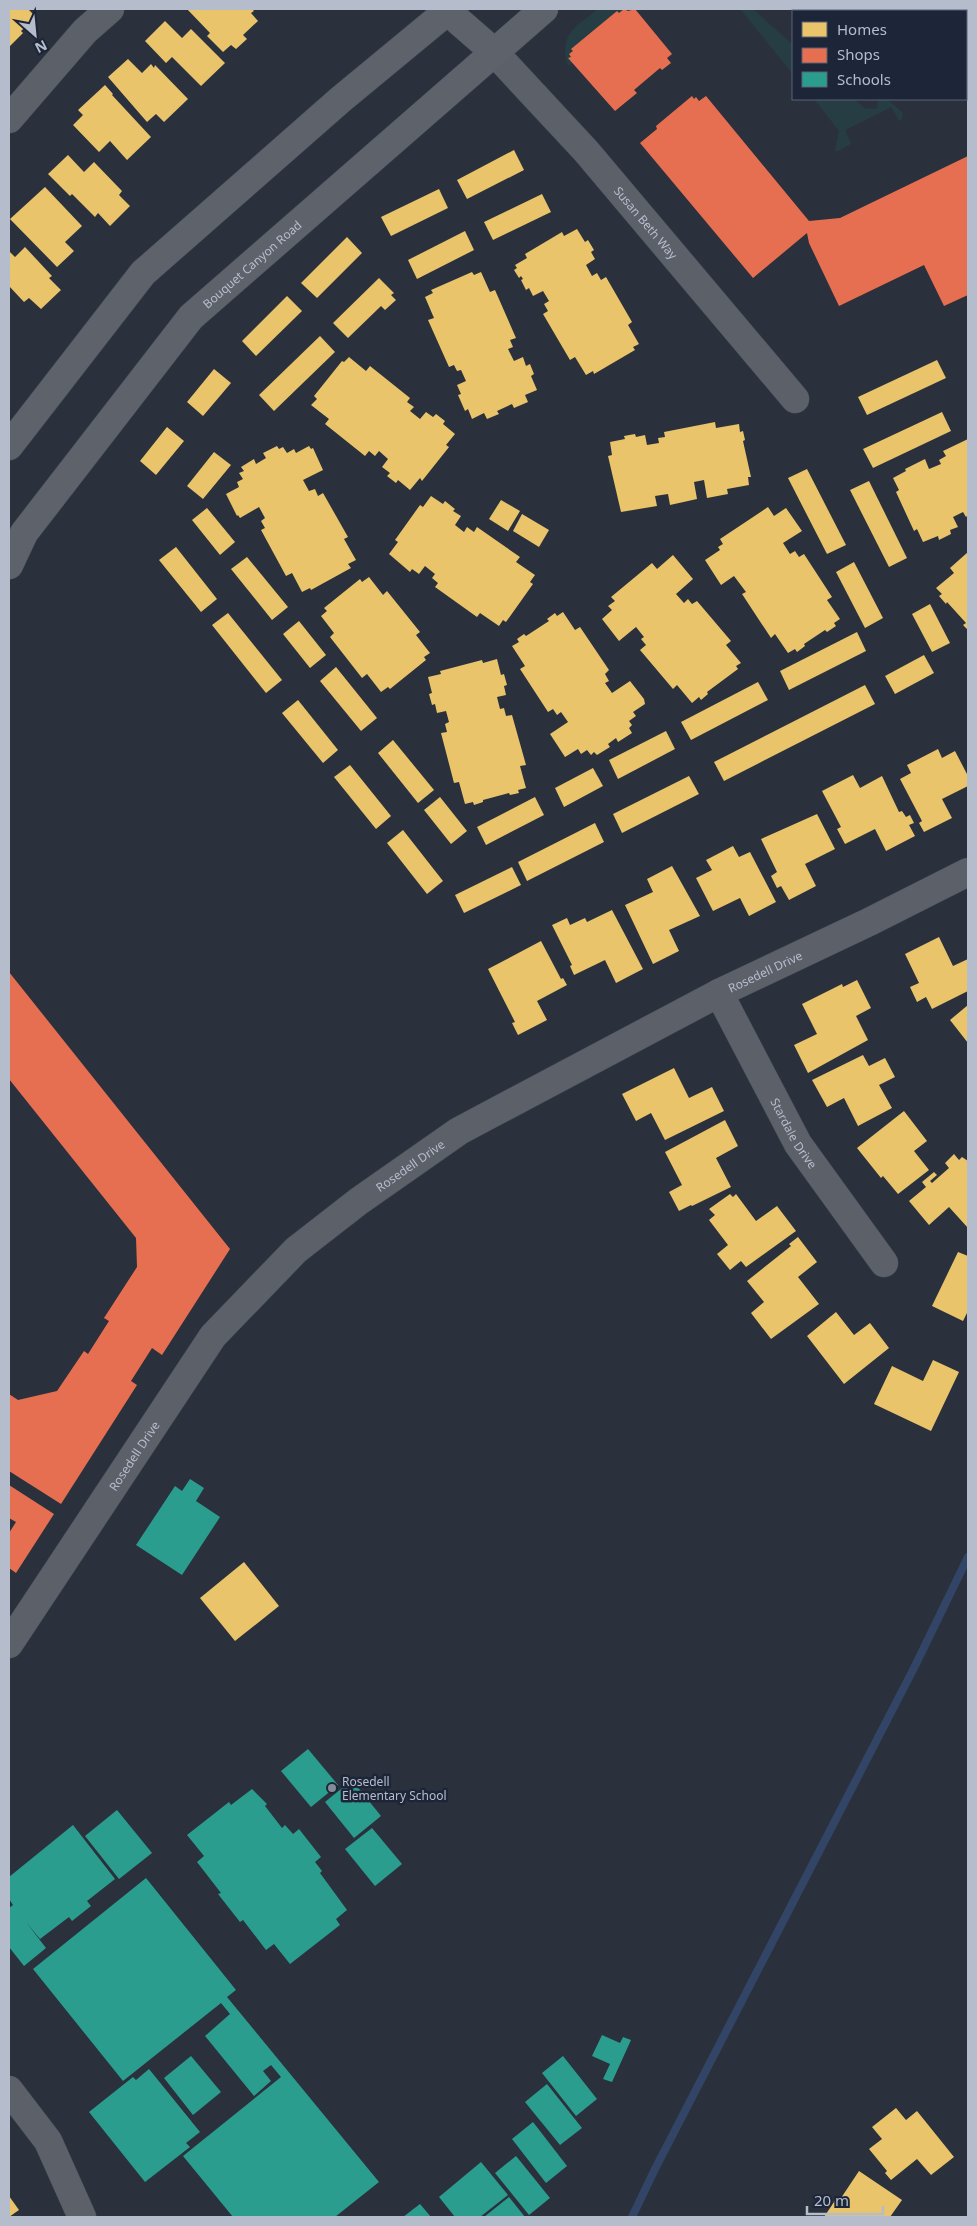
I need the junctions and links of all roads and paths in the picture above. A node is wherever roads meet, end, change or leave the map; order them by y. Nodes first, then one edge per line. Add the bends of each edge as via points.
1 (110, 9) edge
2 (448, 9) edge
3 (544, 9) edge
4 (494, 51) junction
5 (9, 119) edge
6 (795, 398) dead end
7 (9, 446) edge
8 (9, 565) edge
9 (968, 872) edge
10 (718, 993) junction
11 (884, 1264) dead end
12 (9, 1644) edge
13 (9, 2090) edge
14 (82, 2217) edge

1 - 5 street via 85,31
2 - 4 main road
2 - 7 main road via 143,273
3 - 4 main road, Bouquet Canyon Road
4 - 6 street, Susan Beth Way via 586,151
4 - 8 main road, Bouquet Canyon Road via 191,318 24,533
9 - 10 street, Rosedell Drive
10 - 11 street, Stardale Drive via 798,1144
10 - 12 street, Rosedell Drive via 460,1131 358,1201 296,1250 213,1336
13 - 14 street via 48,2141

